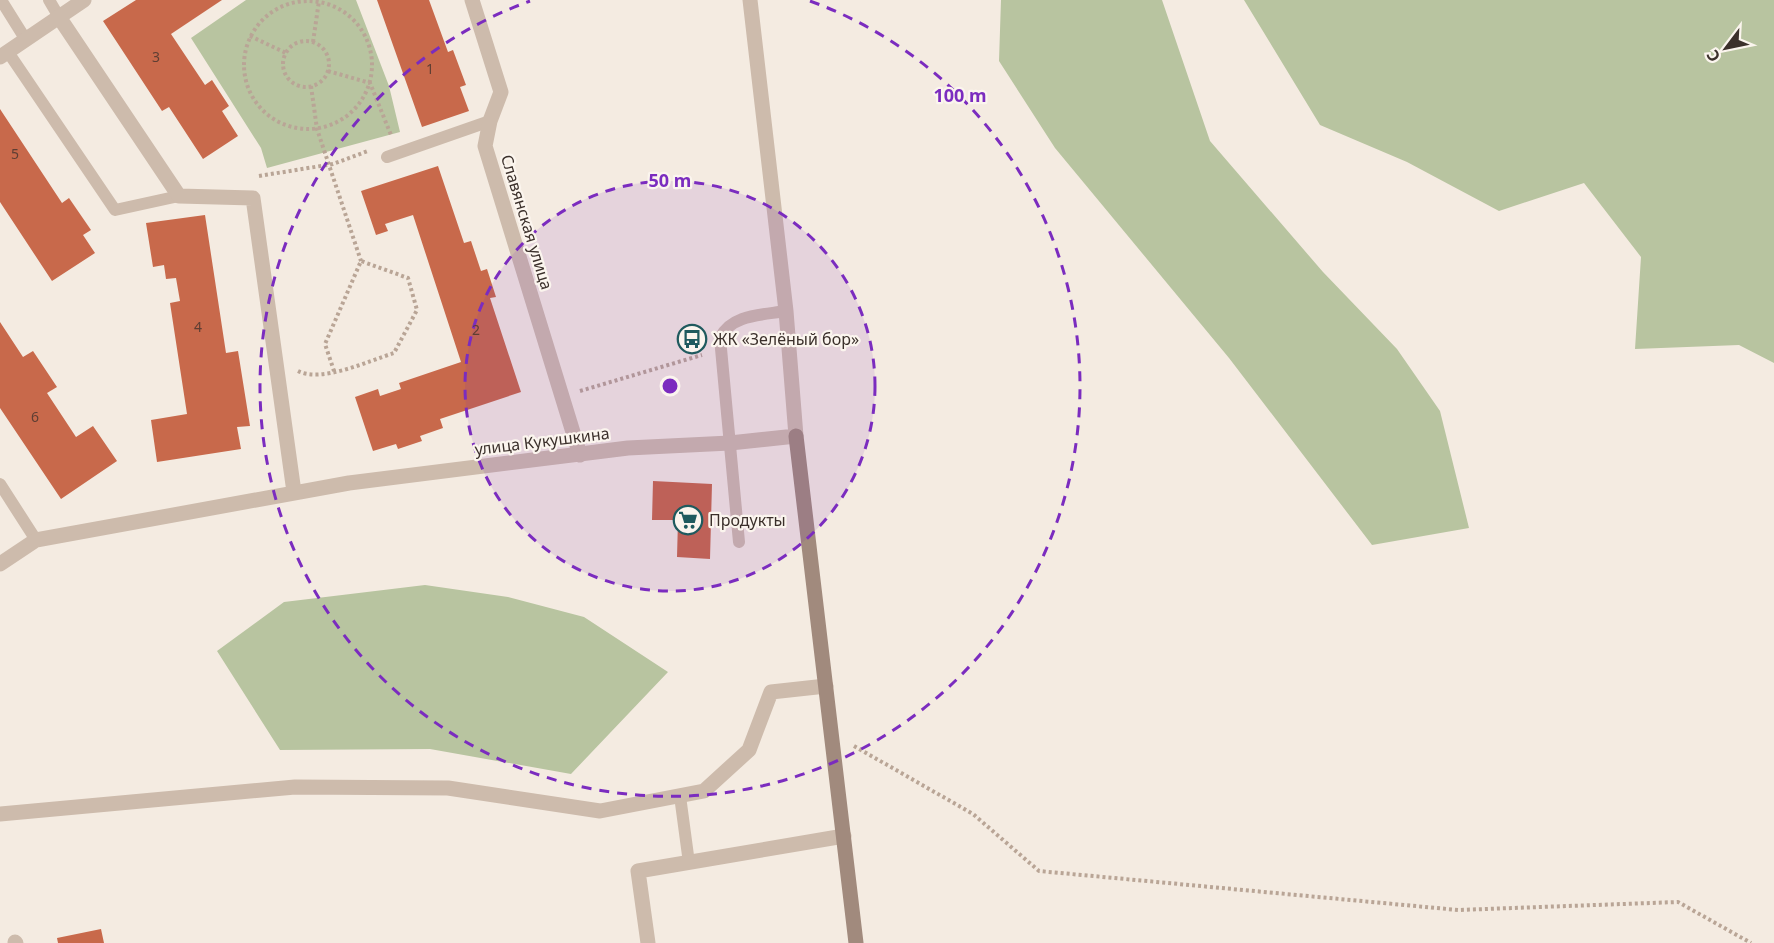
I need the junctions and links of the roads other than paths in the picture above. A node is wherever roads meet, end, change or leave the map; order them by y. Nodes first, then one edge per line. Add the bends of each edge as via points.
1 (1, 0) edge
2 (49, 0) edge
3 (84, 0) edge
4 (472, 0) edge
5 (750, 0) edge
6 (59, 17) junction
7 (26, 40) junction
8 (4, 54) edge
9 (490, 121) junction
10 (393, 151) road end
11 (179, 196) junction
12 (786, 311) junction
13 (796, 436) junction
14 (730, 443) junction
15 (580, 455) junction
16 (0, 484) edge
17 (294, 492) junction
18 (36, 540) junction
19 (739, 542) dead end
20 (0, 564) edge
21 (826, 686) junction
22 (680, 796) junction
23 (0, 814) edge
24 (844, 836) junction
25 (689, 863) junction
26 (648, 943) edge
27 (856, 943) edge

1 - 7 lane
2 - 6 lane
3 - 6 street
4 - 9 street, Славянская улица via 501,92
5 - 12 street
6 - 7 street
6 - 11 street
7 - 8 street
8 - 11 lane via 115,210
9 - 10 lane
9 - 15 street, Славянская улица via 485,146
11 - 17 street via 253,198
12 - 13 street
12 - 14 lane via 736,320 720,338
13 - 14 street, улица Кукушкина
13 - 21 street
14 - 15 street, улица Кукушкина via 628,448
14 - 19 lane
15 - 17 street, улица Кукушкина
16 - 18 lane
17 - 18 street, улица Кукушкина
18 - 20 street
21 - 22 street via 771,692 749,750 704,791
21 - 24 street
22 - 23 street via 600,811 448,788 295,787
22 - 25 lane
24 - 25 street
24 - 27 street
25 - 26 street via 638,871

